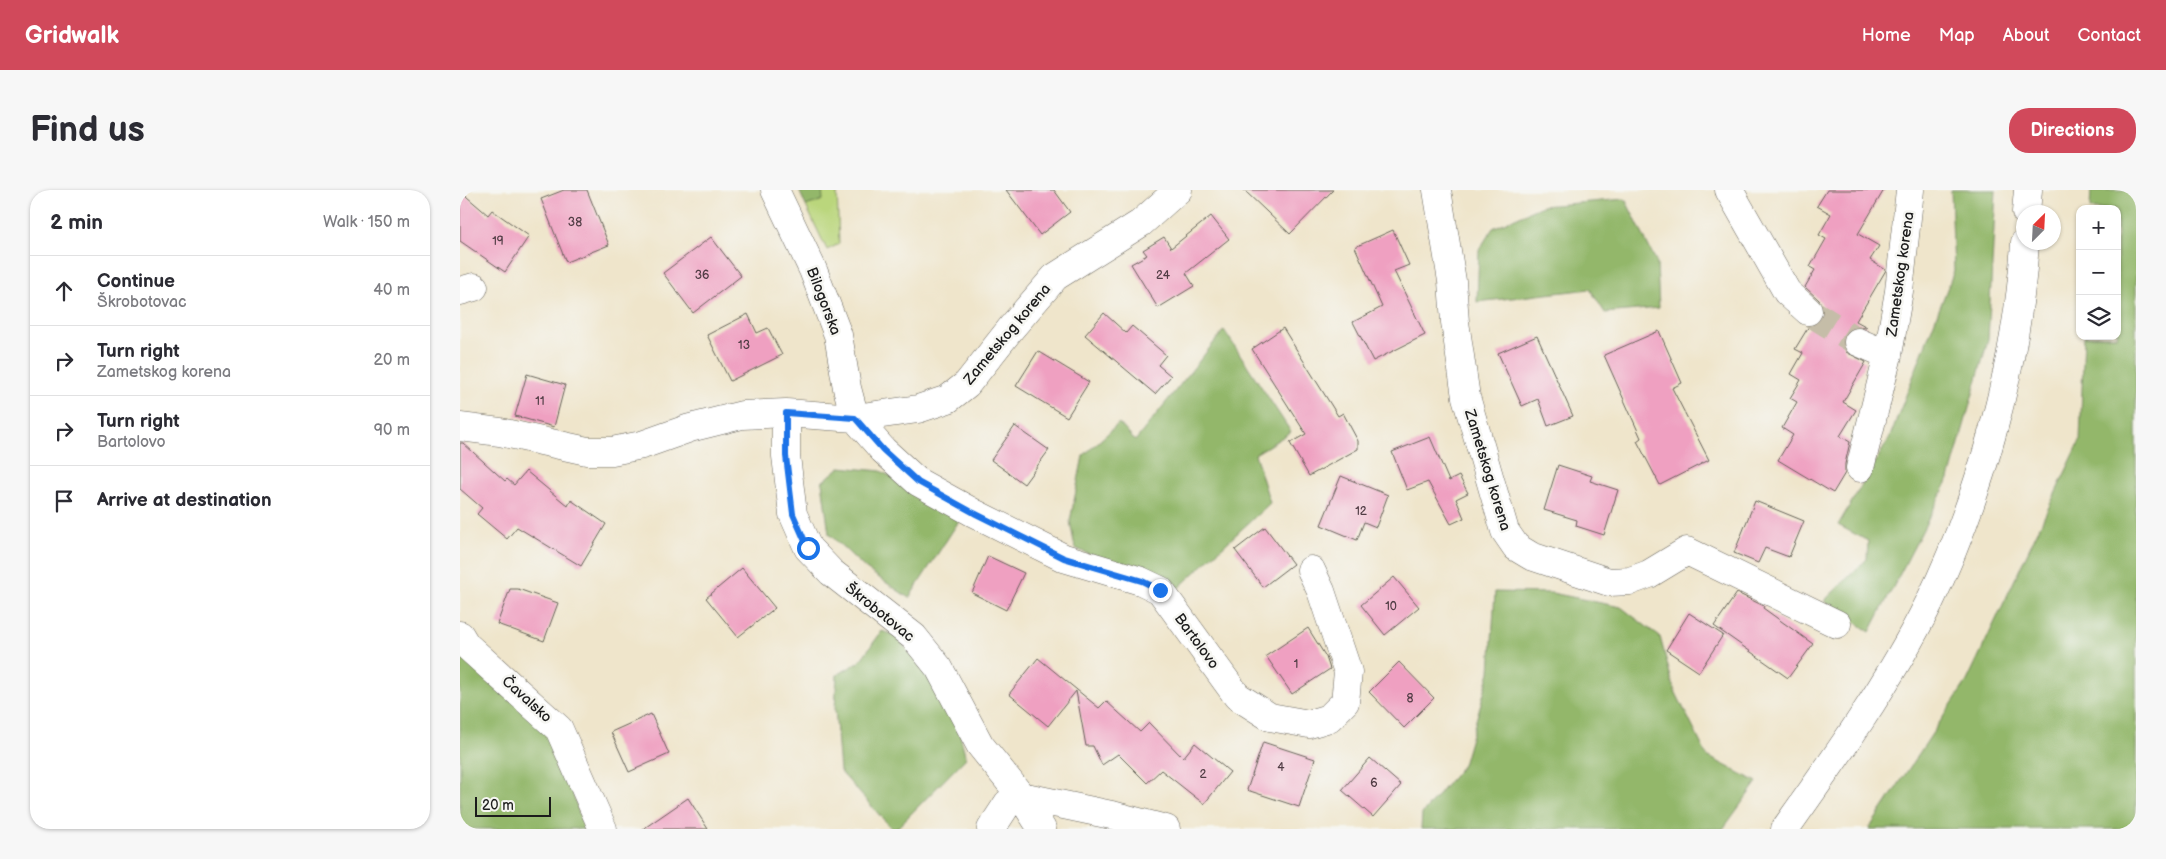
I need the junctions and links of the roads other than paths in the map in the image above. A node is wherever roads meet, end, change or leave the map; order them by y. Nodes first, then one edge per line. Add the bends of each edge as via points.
1 (775, 190) edge
2 (1178, 190) edge
3 (1437, 190) edge
4 (1728, 190) edge
5 (1910, 190) edge
6 (2028, 190) edge
7 (2027, 205) edge
8 (2024, 250) edge
9 (1808, 312) tunnel mouth
10 (1858, 342) tunnel mouth
11 (1888, 355) junction
12 (786, 413) junction
13 (855, 418) junction
14 (460, 426) edge
15 (1860, 468) dead end
16 (1311, 570) dead end
17 (1837, 624) dead end
18 (460, 635) edge
19 (1021, 796) junction
20 (603, 829) edge
21 (990, 829) edge
22 (1042, 829) edge
23 (1166, 829) edge
24 (1785, 829) edge

1 - 13 street, Bilogorska via 813,270 838,335
2 - 13 street, Zametskog korena via 1141,223 1055,277 968,384 948,399 918,408
3 - 17 street, Zametskog korena via 1466,397 1505,531 1516,547 1531,556 1609,582 1630,581 1648,574 1687,551
4 - 9 street via 1787,292
5 - 11 street, Zametskog korena
6 - 7 street
8 - 24 street via 2015,327 1997,415 1971,504 1929,602 1894,667 1855,732
10 - 11 street, Zametskog korena
11 - 15 street
12 - 13 street, Zametskog korena
12 - 14 street, Zametskog korena via 742,415 612,451 587,451
12 - 19 street, Škrobotovac via 786,456 793,514 808,548 831,572 914,637 939,668 980,745
13 - 16 street, Bartolovo via 883,450 926,487 1064,558 1142,581 1160,590 1237,696 1270,717 1309,724 1329,718 1345,702 1348,672
18 - 20 street, Čavalsko via 466,645 559,729
19 - 21 street via 1008,803
19 - 22 street, Škrobotovac
19 - 23 street

